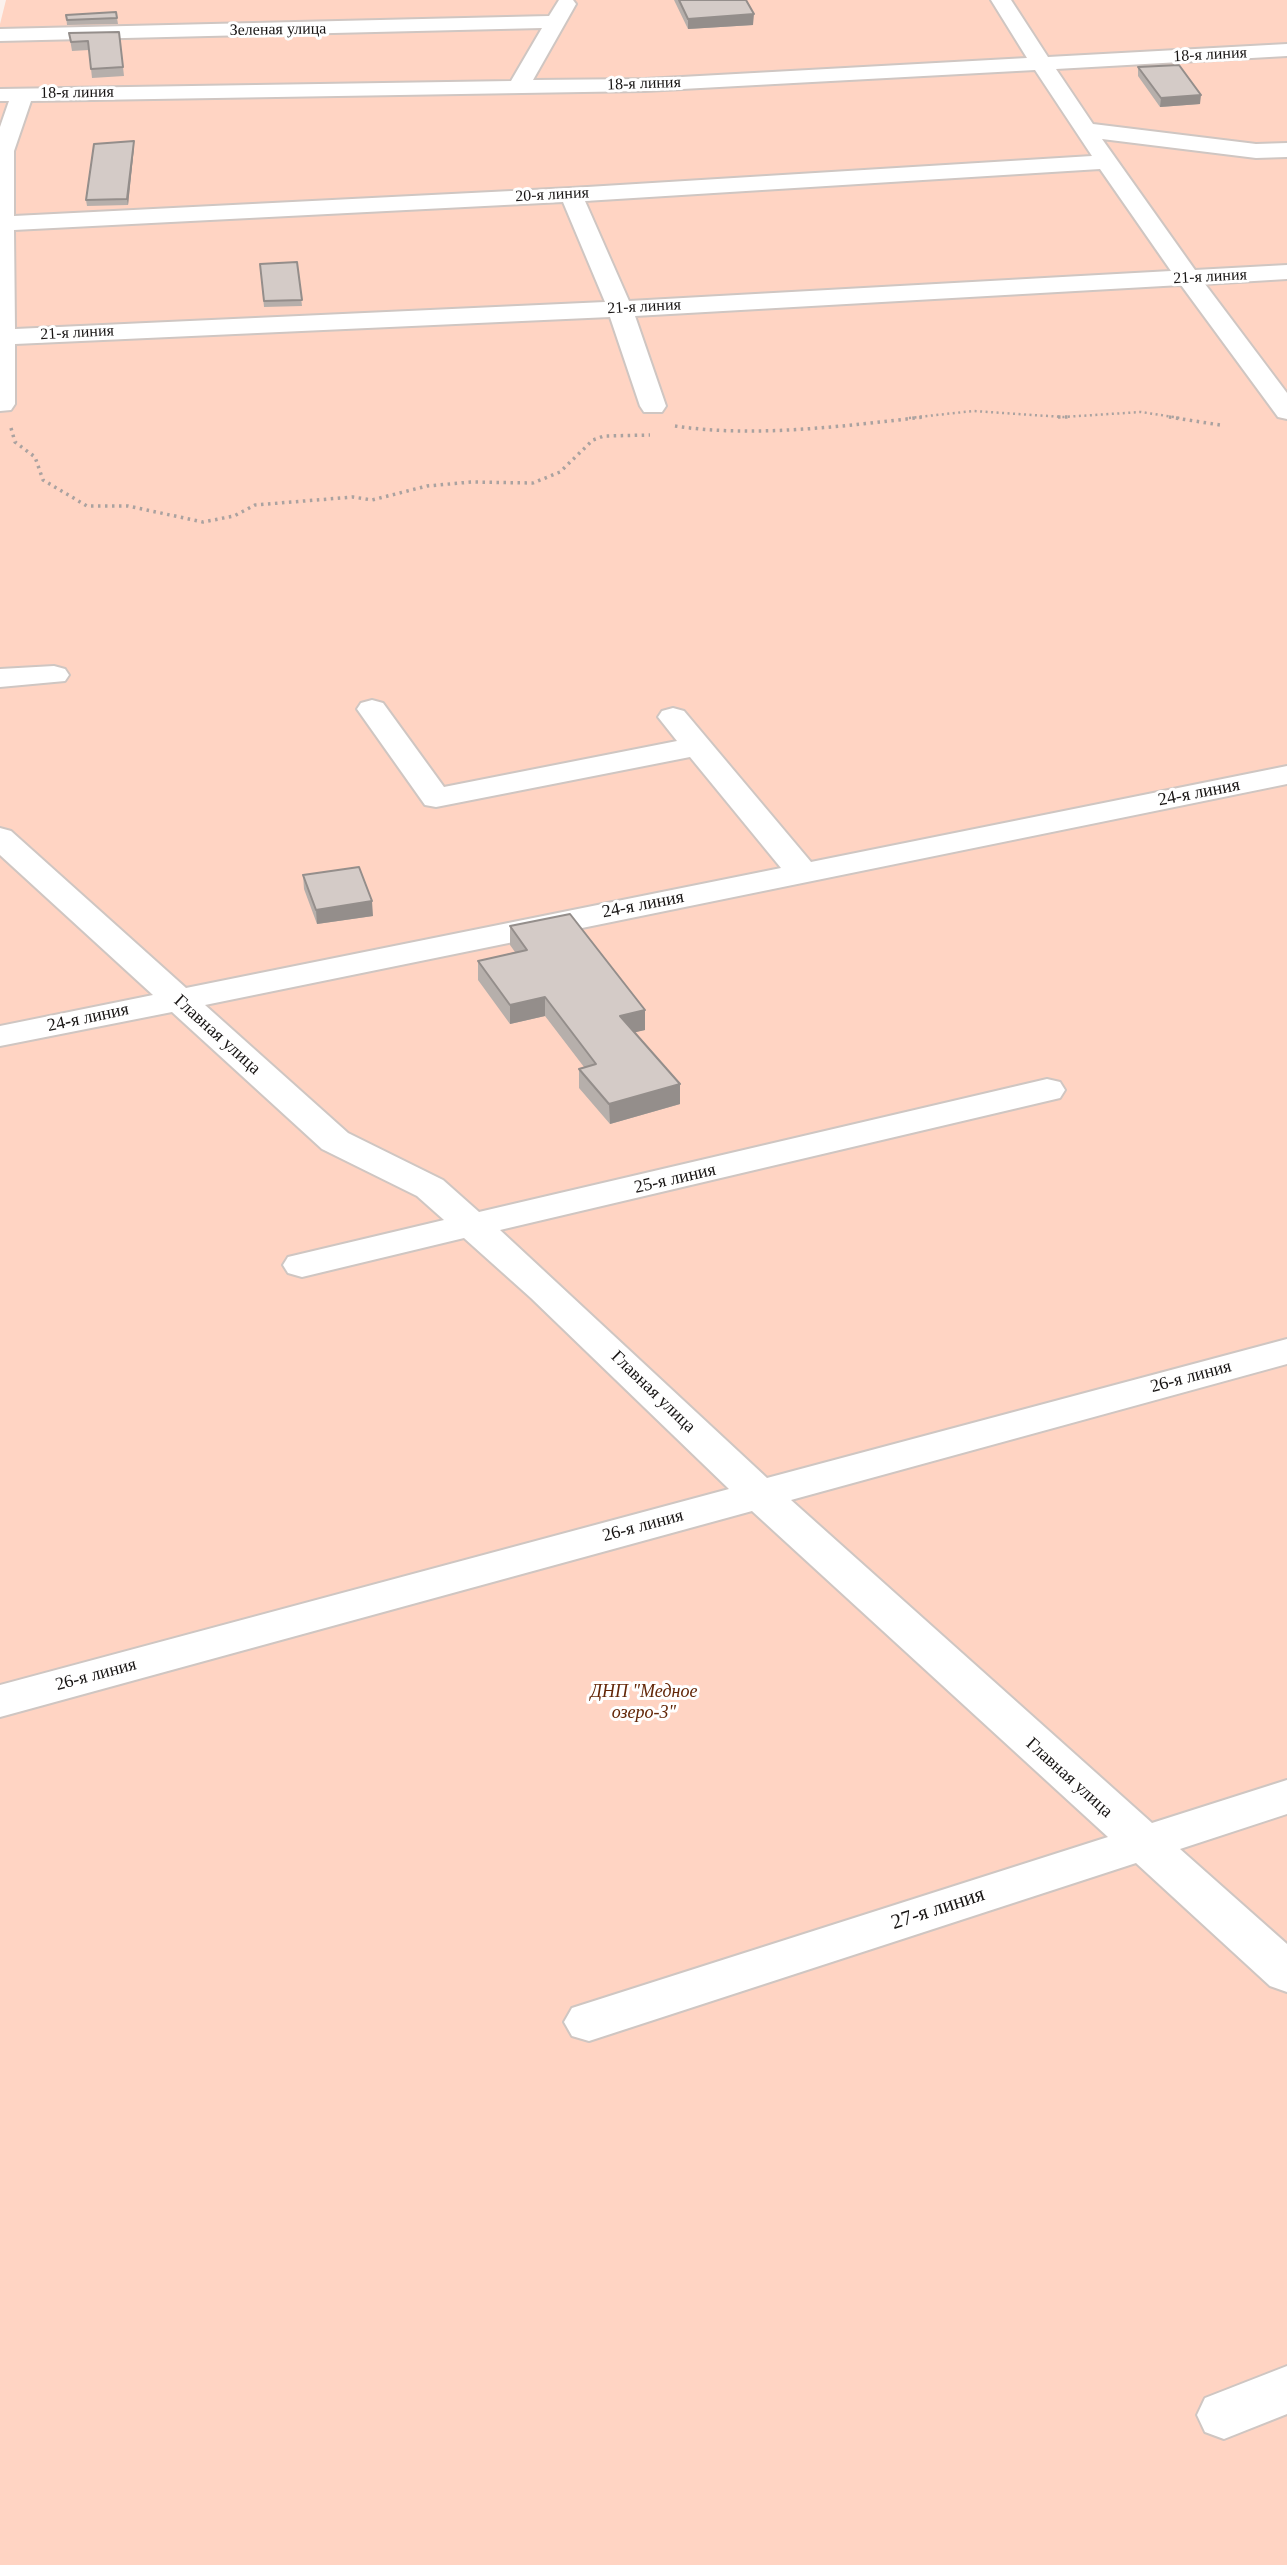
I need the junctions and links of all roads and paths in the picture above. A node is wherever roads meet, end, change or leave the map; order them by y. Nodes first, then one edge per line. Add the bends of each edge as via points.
1 (568, 0) edge
2 (1001, 0) edge
3 (377, 9) dead end
4 (555, 22) junction
5 (366, 28) junction
6 (0, 35) edge
7 (1287, 50) edge
8 (1041, 64) junction
9 (517, 87) junction
10 (11, 95) edge
11 (1084, 130) junction
12 (1287, 150) edge
13 (1104, 162) junction
14 (570, 195) junction
15 (1, 224) edge
16 (1287, 272) edge
17 (1186, 278) junction
18 (620, 309) junction
19 (1, 337) edge
20 (2, 404) joint
21 (1287, 411) edge
22 (659, 415) junction
23 (1220, 425) dead end
24 (54, 675) dead end
25 (0, 678) edge
26 (372, 709) dead end
27 (673, 717) dead end
28 (697, 746) junction
29 (1287, 775) edge
30 (0, 838) edge
31 (803, 873) junction
32 (178, 999) junction
33 (0, 1036) edge
34 (1047, 1090) dead end
35 (472, 1227) junction
36 (302, 1265) dead end
37 (1287, 1351) edge
38 (760, 1494) junction
39 (0, 1701) edge
40 (1287, 1797) edge
41 (1141, 1844) junction
42 (1287, 1973) edge
43 (589, 2022) dead end
44 (1287, 2390) edge
45 (1224, 2415) dead end

1 - 4 street
2 - 8 street
3 - 5 street
4 - 5 street, Зеленая улица
4 - 9 street
5 - 6 street, Зеленая улица
7 - 8 street, 18-я линия
8 - 9 street, 18-я линия via 645,85
8 - 11 street
9 - 10 street, 18-я линия
10 - 15 street via 3,151
11 - 12 street via 1256,151
11 - 13 street
13 - 14 street, 20-я линия
13 - 17 street
14 - 15 street, 20-я линия
14 - 18 street
15 - 19 street
16 - 17 street, 21-я линия
17 - 18 street, 21-я линия
17 - 21 street
18 - 19 street, 21-я линия
18 - 22 street
19 - 20 street
20 - 22 path via 15,442 35,457 43,480 86,506 128,506 203,522 234,516 255,505 353,497 372,500 427,486 471,482 533,483 560,472 593,440 663,432
22 - 23 path via 722,431 808,430 973,411 1063,417 1141,412
24 - 25 street
26 - 28 street via 436,798
27 - 28 street
28 - 31 street
29 - 31 street, 24-я линия
30 - 32 street, Главная улица
31 - 32 street, 24-я линия
32 - 33 street, 24-я линия
32 - 35 street, Главная улица via 335,1141 430,1188
34 - 35 street, 25-я линия
35 - 36 street, 25-я линия
35 - 38 street, Главная улица
37 - 38 street, 26-я линия
38 - 39 street, 26-я линия
38 - 41 street, Главная улица
40 - 41 street, 27-я линия
41 - 42 street, Главная улица
41 - 43 street, 27-я линия
44 - 45 street

